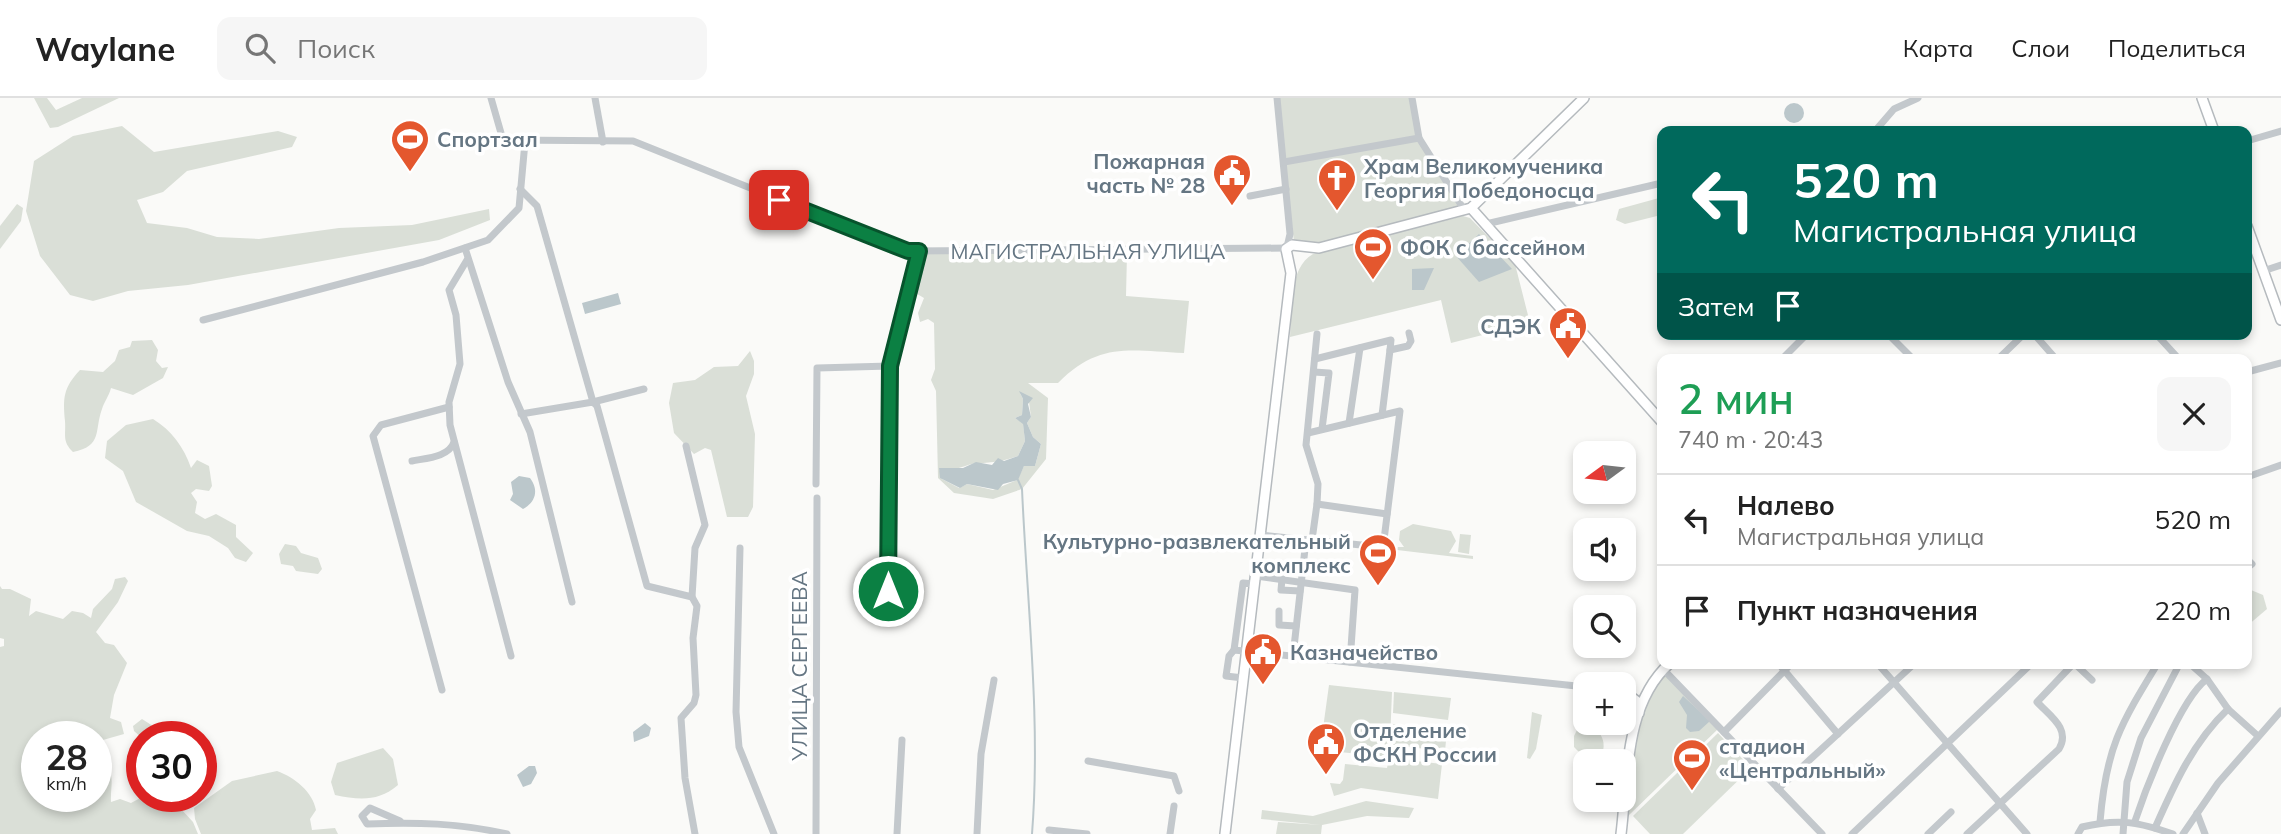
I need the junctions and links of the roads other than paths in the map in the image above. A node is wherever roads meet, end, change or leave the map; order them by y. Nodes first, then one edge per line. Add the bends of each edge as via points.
1 (491, 98) edge
2 (595, 98) edge
3 (1277, 98) edge
4 (1412, 98) edge
5 (1584, 98) edge
6 (1918, 98) edge
7 (2202, 98) edge
8 (1879, 126) edge
9 (2212, 126) edge
10 (2281, 131) edge
11 (1419, 138) junction
12 (2252, 140) edge
13 (525, 142) junction
14 (603, 142) junction
15 (1284, 162) junction
16 (1657, 184) edge
17 (1287, 185) junction
18 (520, 189) junction
19 (1250, 196) dead end
20 (1466, 208) junction
21 (1486, 224) junction
22 (2252, 240) edge
23 (465, 248) junction
24 (919, 251) junction
25 (1290, 252) junction
26 (467, 260) junction
27 (2281, 265) edge
28 (2263, 271) junction
29 (203, 320) dead end
30 (2281, 320) edge
31 (1409, 333) dead end
32 (1317, 334) dead end
33 (1801, 340) edge
34 (1894, 340) edge
35 (2018, 340) edge
36 (2039, 340) edge
37 (2162, 340) edge
38 (1360, 348) junction
39 (1390, 350) junction
40 (1789, 351) junction
41 (1786, 354) edge
42 (1792, 354) edge
43 (1908, 354) edge
44 (2003, 354) edge
45 (2052, 354) edge
46 (2174, 354) edge
47 (1315, 359) junction
48 (2281, 363) edge
49 (890, 366) junction
50 (2252, 371) edge
51 (1314, 372) junction
52 (645, 389) dead end
53 (449, 404) junction
54 (595, 404) junction
55 (521, 414) junction
56 (1382, 415) junction
57 (1657, 416) edge
58 (1349, 423) junction
59 (1322, 429) junction
60 (1308, 433) junction
61 (455, 441) junction
62 (686, 446) dead end
63 (412, 461) dead end
64 (2281, 465) edge
65 (2252, 475) edge
66 (816, 484) dead end
67 (817, 498) dead end
68 (1317, 504) junction
69 (1388, 513) junction
70 (1261, 535) junction
71 (1309, 540) junction
72 (1384, 542) junction
73 (740, 548) dead end
74 (1380, 572) dead end
75 (1282, 579) junction
76 (1255, 580) junction
77 (1301, 581) junction
78 (888, 591) dead end
79 (1300, 592) junction
80 (692, 597) junction
81 (572, 602) dead end
82 (1279, 611) dead end
83 (1296, 626) junction
84 (1234, 650) junction
85 (1246, 651) junction
86 (511, 656) dead end
87 (1293, 656) junction
88 (1350, 662) junction
89 (1664, 669) edge
90 (1669, 669) edge
91 (1882, 669) edge
92 (1908, 669) edge
93 (2025, 669) edge
94 (2068, 669) edge
95 (2080, 669) edge
96 (2154, 669) edge
97 (2177, 669) edge
98 (2196, 669) edge
99 (1784, 670) joint
100 (1243, 678) junction
101 (2207, 679) junction
102 (994, 680) dead end
103 (2092, 681) dead end
104 (1894, 683) junction
105 (1573, 686) edge
106 (442, 690) dead end
107 (1644, 694) junction
108 (1636, 695) edge
109 (1636, 701) edge
110 (2228, 709) junction
111 (2281, 710) edge
112 (1639, 713) junction
113 (1636, 715) edge
114 (1636, 726) edge
115 (1724, 732) junction
116 (1838, 734) junction
117 (1634, 735) edge
118 (2258, 736) junction
119 (902, 740) dead end
120 (1946, 741) junction
121 (1087, 761) dead end
122 (1778, 789) junction
123 (1179, 791) dead end
124 (2001, 803) junction
125 (1174, 806) dead end
126 (1951, 812) dead end
127 (2197, 813) junction
128 (400, 821) dead end
129 (2124, 821) junction
130 (2135, 821) junction
131 (2099, 822) junction
132 (2155, 828) junction
133 (1049, 830) dead end
134 (507, 834) edge
135 (695, 834) edge
136 (774, 834) edge
137 (816, 834) edge
138 (897, 834) edge
139 (977, 834) edge
140 (1087, 834) edge
141 (1170, 834) edge
142 (1225, 834) edge
143 (1621, 834) edge
144 (1822, 834) edge
145 (1852, 834) edge
146 (1928, 834) edge
147 (1967, 834) edge
148 (2027, 834) edge
149 (2078, 834) edge
150 (2123, 834) edge
151 (2173, 834) edge
152 (2183, 834) edge
153 (2205, 834) edge

1 - 13 street, МАГИСТРАЛЬНАЯ УЛИЦА via 503,140
2 - 14 street
3 - 15 street
4 - 11 street
5 - 20 main road
6 - 8 street via 1894,109
7 - 9 main road
10 - 12 street
11 - 15 street
11 - 20 street
13 - 14 street, МАГИСТРАЛЬНАЯ УЛИЦА
13 - 18 street
14 - 24 street, МАГИСТРАЛЬНАЯ УЛИЦА via 633,141 908,251
15 - 17 street
16 - 21 street
17 - 19 street
17 - 25 street
18 - 23 street via 519,208 488,240
18 - 54 street via 537,206
20 - 21 main road
20 - 25 main road via 1390,231
21 - 57 main road
22 - 28 main road
23 - 26 street
23 - 29 street
24 - 25 street, МАГИСТРАЛЬНАЯ УЛИЦА
24 - 49 street
25 - 70 main road
26 - 53 street via 449,290 460,364
26 - 55 street
27 - 28 street
28 - 30 main road
31 - 39 street via 1409,345
32 - 47 street
33 - 40 street
34 - 43 street
35 - 44 street
36 - 45 street
37 - 46 street
38 - 39 street via 1391,340
38 - 47 street
38 - 58 street
39 - 56 street
40 - 41 street
40 - 42 street
47 - 51 street
48 - 50 street
49 - 66 street via 817,368
49 - 78 street
51 - 59 street via 1329,373
51 - 60 street
52 - 54 street
53 - 61 street
53 - 106 street via 381,425 373,436
54 - 55 street
54 - 80 street via 647,586
55 - 81 street via 530,432
56 - 58 street
56 - 69 street via 1400,411
58 - 59 street
59 - 60 street
60 - 68 street via 1304,446 1318,484
61 - 63 street via 443,454
61 - 86 street
62 - 80 street via 705,525 695,548
64 - 65 street
67 - 137 street, УЛИЦА СЕРГЕЕВА
68 - 69 street
68 - 71 street
69 - 72 street
70 - 71 street
70 - 76 main road
71 - 72 street via 1361,545
71 - 77 street
72 - 74 street
73 - 136 street via 739,747
75 - 76 street
75 - 77 street
75 - 79 street via 1281,590
76 - 84 street via 1243,583
76 - 85 main road
77 - 79 street
77 - 88 street via 1355,590
79 - 83 street
80 - 135 street via 697,606 693,638 696,695 681,718
82 - 83 street via 1279,625
83 - 87 street
84 - 85 street
84 - 100 street via 1226,676
85 - 87 street
85 - 100 main road
87 - 88 street
88 - 105 street
89 - 107 main road
90 - 115 street
91 - 104 street
92 - 104 street
93 - 120 street
94 - 124 street via 2037,702 2062,728 2063,743
95 - 103 street
96 - 131 street via 2113,741
97 - 129 street via 2141,737 2127,782
98 - 101 street
99 - 115 street
99 - 116 street
100 - 142 main road
101 - 110 street
101 - 130 street via 2196,686 2179,718
102 - 139 street via 981,754
104 - 116 street
104 - 120 street
107 - 108 main road
107 - 112 main road
109 - 112 main road
110 - 118 street
110 - 132 street via 2208,727 2190,755
111 - 118 street
112 - 113 main road
112 - 114 main road
115 - 122 street
116 - 122 street
117 - 143 main road
118 - 127 street
119 - 138 street
120 - 124 street
120 - 145 street
121 - 123 street via 1174,776
122 - 144 street
124 - 147 street
124 - 148 street
125 - 141 street
126 - 146 street
127 - 152 street
127 - 153 street
128 - 134 street via 470,825
129 - 130 street
129 - 131 street
129 - 150 street
130 - 132 street
131 - 149 street via 2082,827
132 - 151 street
133 - 140 street

